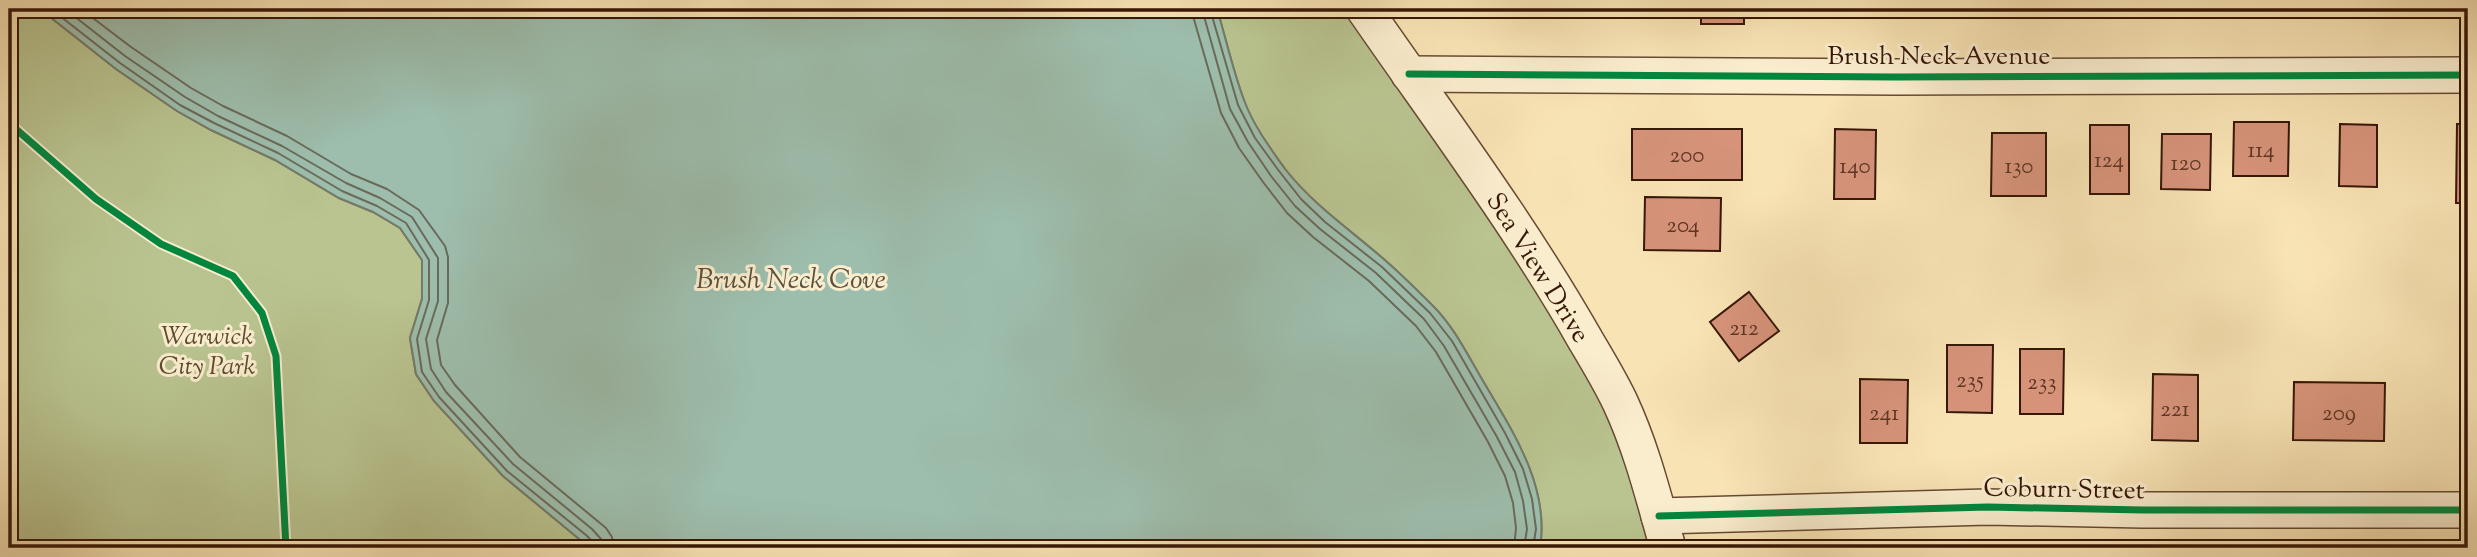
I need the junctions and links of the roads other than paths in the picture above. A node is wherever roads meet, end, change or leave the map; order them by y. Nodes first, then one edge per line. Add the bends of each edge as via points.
1 (1364, 9) edge
2 (1409, 74) junction
3 (2468, 75) edge
4 (2468, 510) edge
5 (1664, 532) edge

1 - 2 street, Sea View Drive
2 - 3 street, Brush Neck Avenue
2 - 5 street, Sea View Drive via 1511,217 1603,370 1633,431
4 - 5 street, Coburn Street via 1988,507

